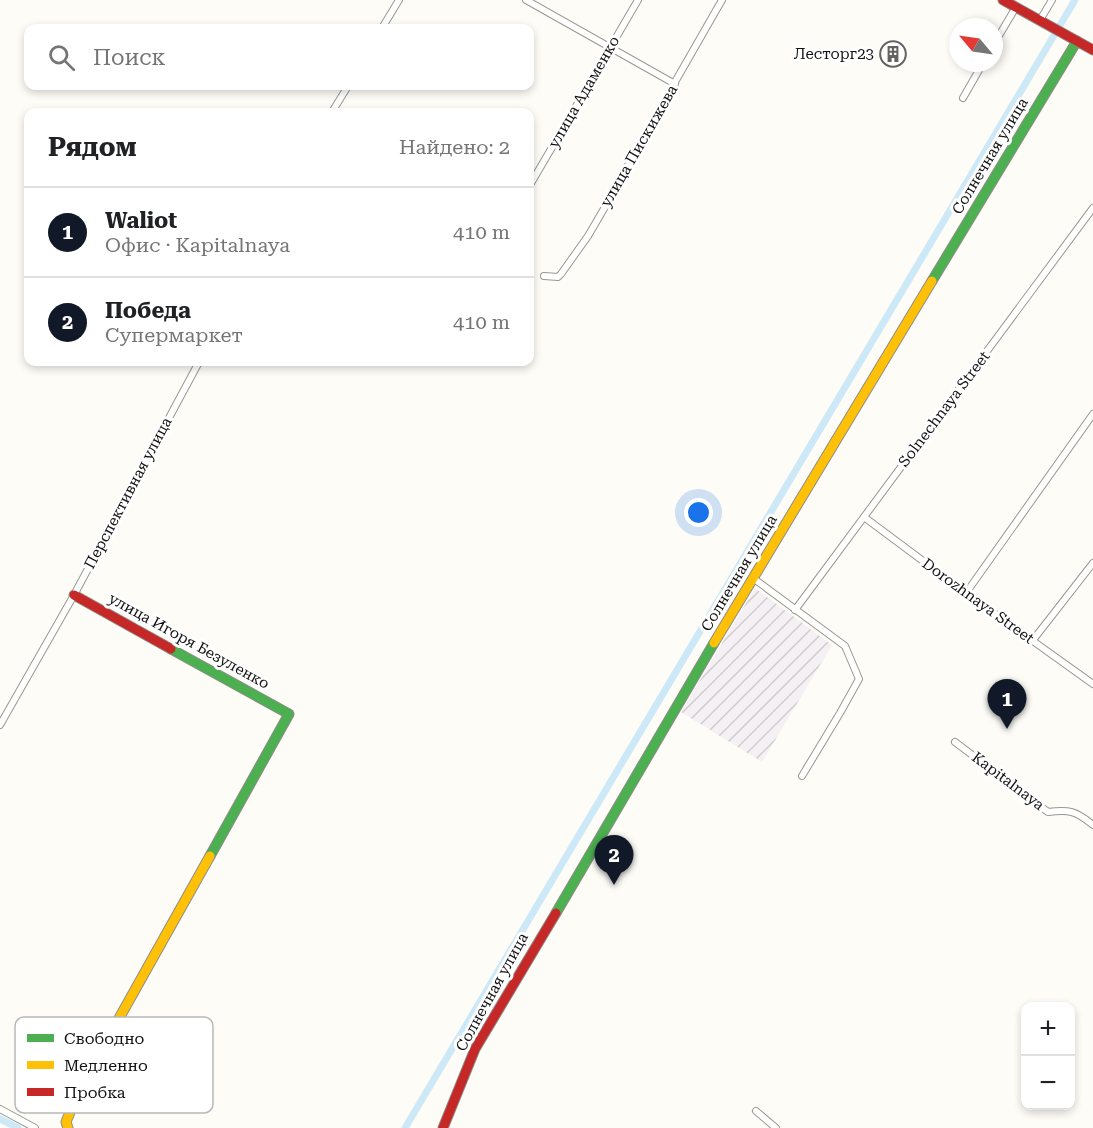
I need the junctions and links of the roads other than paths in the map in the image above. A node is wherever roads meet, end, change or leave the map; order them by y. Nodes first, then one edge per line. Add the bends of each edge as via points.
1 (399, 0) edge
2 (526, 0) edge
3 (638, 0) edge
4 (722, 0) edge
5 (1003, 0) edge
6 (1052, 0) edge
7 (1016, 7) junction
8 (1044, 23) junction
9 (384, 24) edge
10 (1003, 29) edge
11 (1077, 41) junction
12 (610, 47) junction
13 (1093, 50) edge
14 (978, 72) edge
15 (675, 84) junction
16 (346, 90) edge
17 (963, 98) dead end
18 (334, 108) edge
19 (534, 178) edge
20 (1093, 208) edge
21 (544, 276) dead end
22 (197, 366) edge
23 (1093, 414) edge
24 (864, 517) junction
25 (1093, 563) edge
26 (753, 578) junction
27 (966, 593) junction
28 (75, 595) junction
29 (795, 610) junction
30 (1033, 640) junction
31 (1093, 684) edge
32 (0, 725) edge
33 (955, 742) dead end
34 (802, 776) dead end
35 (1093, 825) edge
36 (120, 1017) edge
37 (0, 1109) edge
38 (756, 1111) dead end
39 (70, 1113) edge
40 (36, 1128) edge
41 (68, 1128) edge
42 (443, 1128) edge
43 (776, 1128) edge

1 - 9 street
2 - 12 street
3 - 12 street, улица Адаменко
4 - 15 street, улица Пискижева
5 - 7 main road
6 - 8 street
7 - 8 main road
7 - 10 street
8 - 11 main road
11 - 13 main road
11 - 26 main road, Солнечная улица
12 - 15 street
12 - 19 street, улица Адаменко
14 - 17 street
15 - 21 street, улица Пискижева via 567,267 558,277
16 - 18 street
20 - 24 street, Solnechnaya Street
22 - 28 street, Перспективная улица
23 - 27 street
24 - 27 street, Dorozhnaya Street
24 - 29 street, Solnechnaya Street
25 - 30 street
26 - 29 street
26 - 42 main road, Солнечная улица via 475,1049
27 - 30 street, Dorozhnaya Street
28 - 32 street, Перспективная улица
28 - 36 main road, улица Игоря Безуленко via 289,714
29 - 34 street via 845,646 859,679
30 - 31 street, Dorozhnaya Street
33 - 35 street via 1048,812 1063,810 1082,816
37 - 40 street
38 - 43 street
39 - 41 main road, улица Игоря Безуленко

